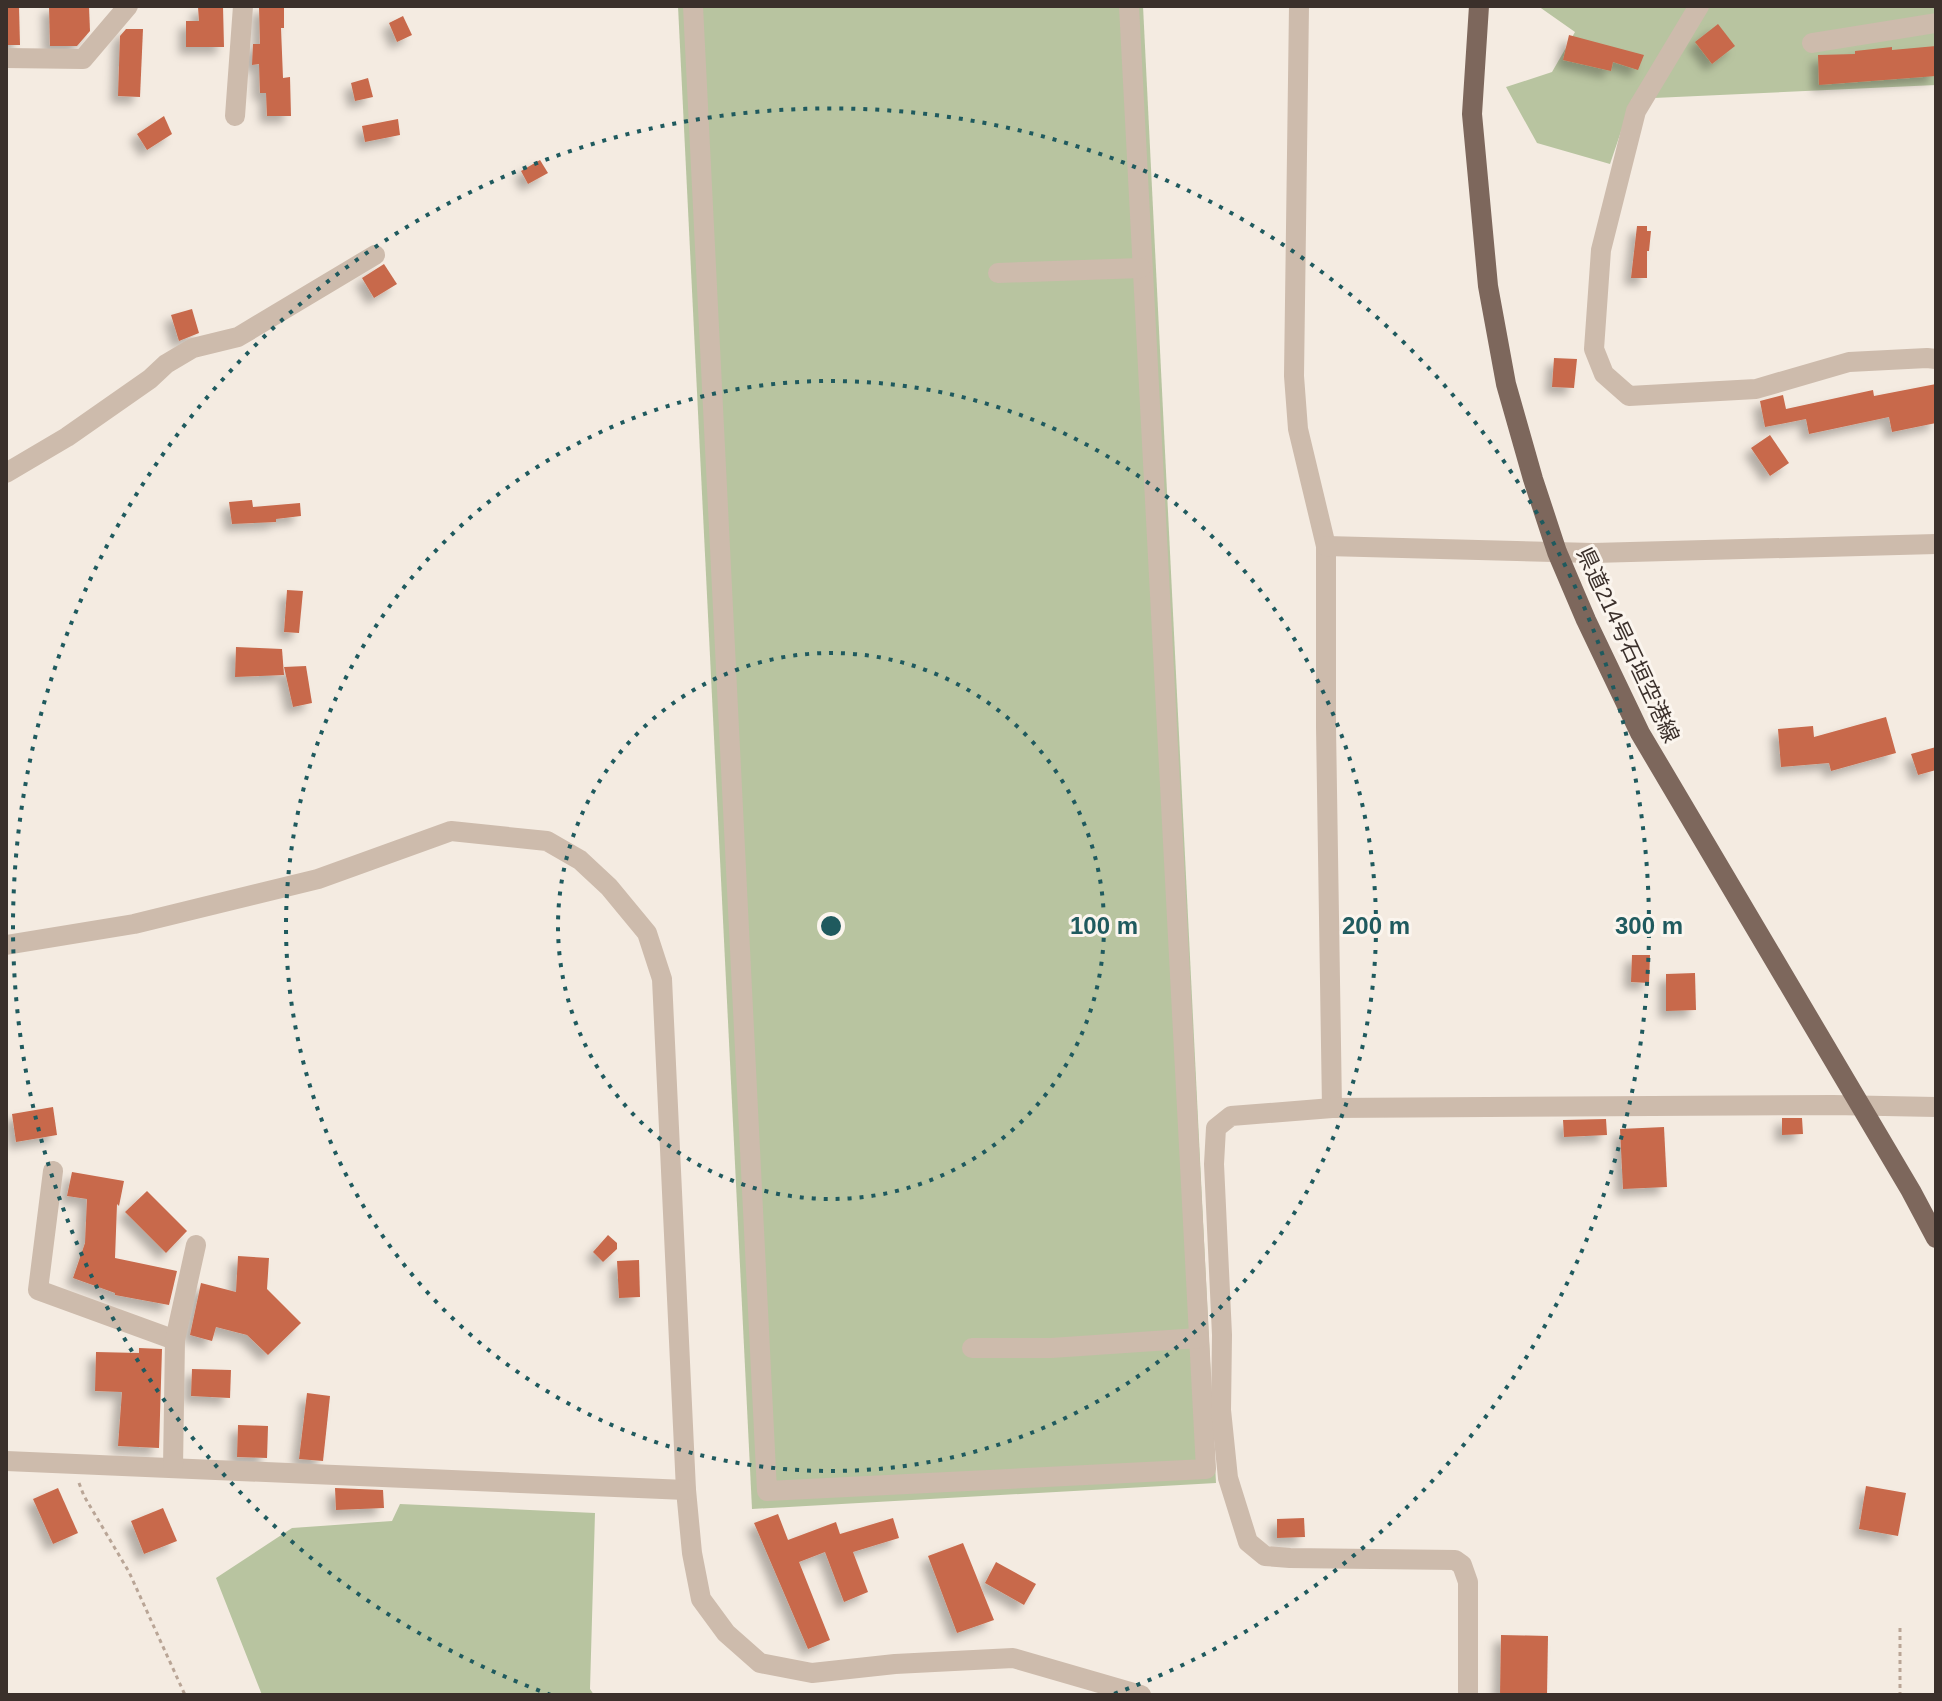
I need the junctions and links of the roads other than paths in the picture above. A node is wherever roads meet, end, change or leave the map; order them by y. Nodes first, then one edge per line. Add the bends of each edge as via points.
1 (128, 6) edge
2 (243, 6) edge
3 (693, 6) edge
4 (1129, 6) edge
5 (1299, 6) edge
6 (1479, 6) edge
7 (1699, 6) edge
8 (1936, 23) edge
9 (1812, 43) dead end
10 (6, 58) edge
11 (235, 116) dead end
12 (375, 255) dead end
13 (1141, 268) junction
14 (998, 273) dead end
15 (1936, 359) edge
16 (6, 473) edge
17 (1936, 544) edge
18 (1326, 546) junction
19 (1557, 552) junction
20 (6, 945) edge
21 (1861, 1107) junction
22 (1936, 1107) edge
23 (1332, 1108) junction
24 (53, 1171) dead end
25 (1936, 1238) edge
26 (196, 1245) dead end
27 (1199, 1338) junction
28 (175, 1340) junction
29 (972, 1348) dead end
30 (6, 1461) edge
31 (173, 1467) junction
32 (686, 1490) junction
33 (1141, 1695) edge
34 (1468, 1695) edge

1 - 10 street via 83,59
2 - 11 street
3 - 27 street via 767,1491 1206,1469
4 - 13 street
5 - 18 street via 1294,376 1298,429
6 - 19 main road, 県道214号石垣空港線 via 1472,114 1488,286 1506,384
7 - 15 street via 1636,111 1601,250 1594,349 1604,374 1629,396 1756,389 1849,362
8 - 9 street
12 - 16 street via 238,337 193,348
13 - 14 street
13 - 27 street
17 - 19 street
18 - 19 street
18 - 23 street
19 - 21 main road, 県道214号石垣空港線 via 1640,733
20 - 32 street via 134,924 318,879 451,831 547,841 580,860 647,933 662,979
21 - 22 street
21 - 23 street
21 - 25 main road, 県道214号石垣空港線
23 - 34 street via 1231,1116 1216,1128 1221,1410 1228,1478 1248,1542 1265,1556 1436,1558 1462,1565 1468,1582
24 - 28 street via 38,1290
26 - 28 street
27 - 29 street
28 - 31 street
30 - 31 street
31 - 32 street
32 - 33 street via 701,1599 726,1633 760,1663 812,1673 1013,1658

